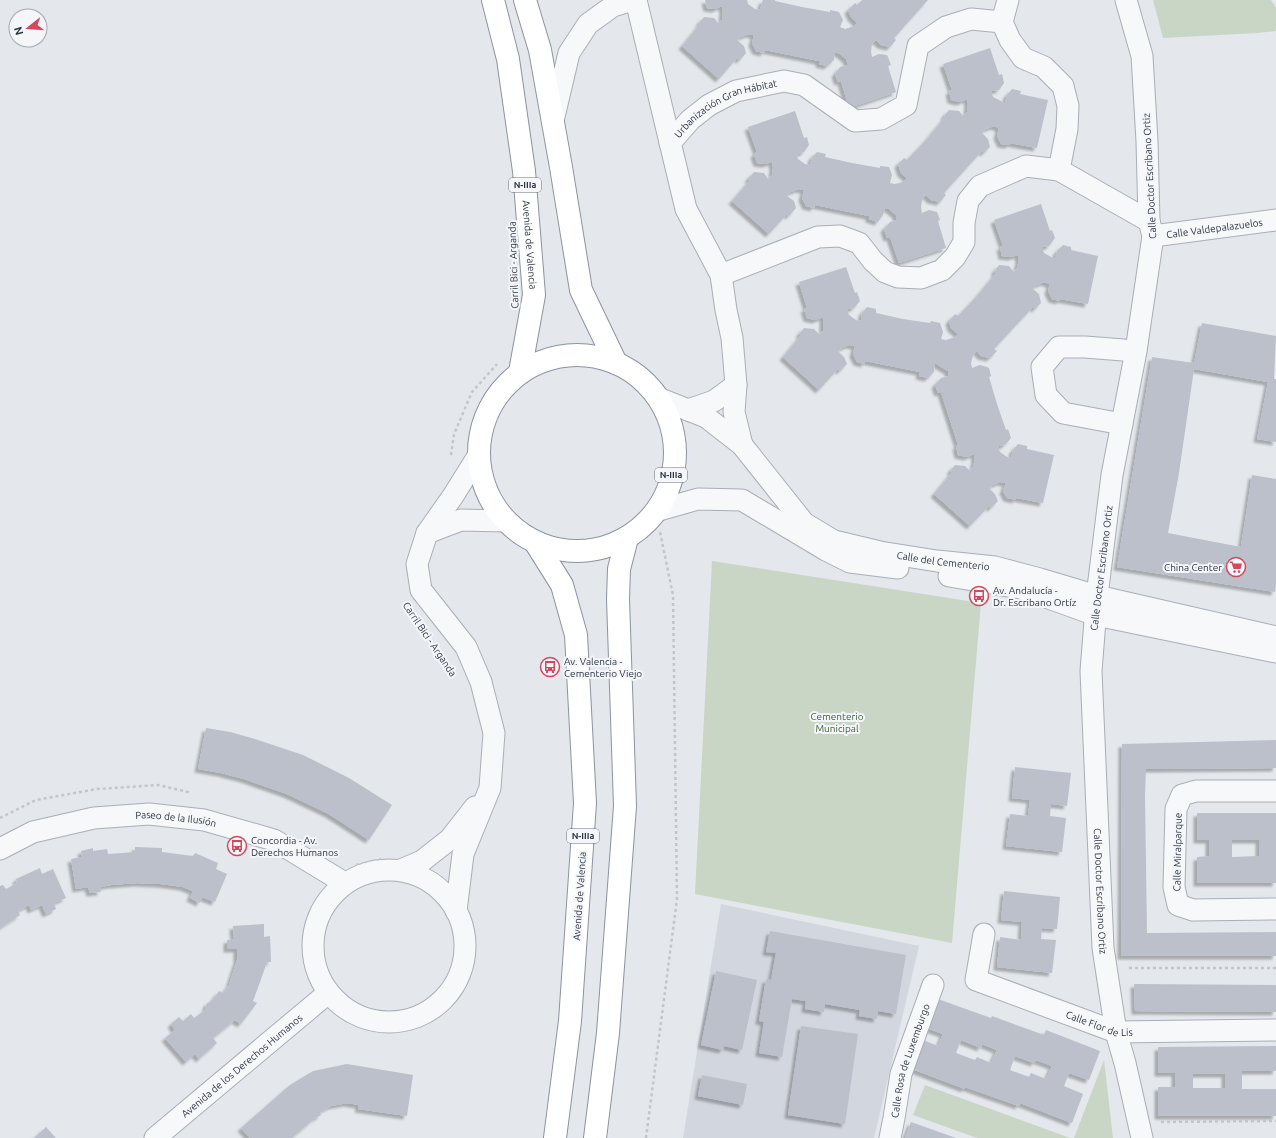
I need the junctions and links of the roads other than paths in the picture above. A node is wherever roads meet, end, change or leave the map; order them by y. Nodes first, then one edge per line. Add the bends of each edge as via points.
1 (493, 0) edge
2 (525, 0) edge
3 (632, 0) edge
4 (636, 0) edge
5 (1008, 0) edge
6 (1126, 0) edge
7 (1002, 22) junction
8 (553, 122) junction
9 (670, 143) junction
10 (1059, 170) junction
11 (1276, 220) edge
12 (1151, 228) junction
13 (721, 275) junction
14 (1136, 351) junction
15 (616, 363) junction
16 (520, 372) junction
17 (736, 385) junction
18 (658, 398) junction
19 (688, 410) junction
20 (1122, 424) junction
21 (742, 445) junction
22 (478, 456) junction
23 (656, 511) junction
24 (505, 521) junction
25 (427, 533) junction
26 (627, 538) junction
27 (535, 542) junction
28 (1096, 605) junction
29 (1276, 637) edge
30 (1276, 652) edge
31 (490, 788) junction
32 (1276, 791) edge
33 (0, 849) edge
34 (393, 865) junction
35 (348, 874) junction
36 (1276, 909) edge
37 (456, 911) junction
38 (984, 934) dead end
39 (933, 984) dead end
40 (328, 993) junction
41 (1276, 1030) edge
42 (1116, 1032) junction
43 (1140, 1130) edge
44 (155, 1138) edge
45 (555, 1138) edge
46 (595, 1138) edge
47 (890, 1138) edge

1 - 16 highway, Avenida de Valencia / N-IIIa via 508,59 524,171 534,295
2 - 8 highway via 540,50
3 - 8 street via 613,6 588,24 569,52
4 - 9 street
5 - 7 street
6 - 12 street, Calle Doctor Escribano Ortiz via 1142,56
7 - 9 street, Urbanización Gran Hábitat via 970,19 946,27 918,46 906,106 881,118 855,121 804,85 784,81 736,91 709,104 690,120
7 - 10 street via 1010,40 1023,58 1044,67 1063,86 1068,106 1067,129
8 - 15 highway via 580,290
9 - 13 street via 686,209
10 - 12 street
10 - 13 street via 1026,166 980,186 968,201 964,242 956,257 942,270 921,278 898,277 885,272 859,243 840,236 818,237
11 - 12 street, Calle Valdepalazuelos
12 - 14 street, Calle Doctor Escribano Ortiz
13 - 17 street via 732,338
14 - 20 street, Calle Doctor Escribano Ortiz
14 - 20 street via 1085,346 1059,347 1042,367 1046,395 1063,413
15 - 16 highway, N-IIIa via 584,354 550,358
15 - 18 highway, N-IIIa via 640,377
16 - 22 highway, N-IIIa via 497,395 482,424
17 - 19 street via 714,401
17 - 21 street via 734,412
18 - 19 street, Calle del Cementerio
18 - 23 highway, N-IIIa via 671,426 675,455 670,485
19 - 21 street, Calle del Cementerio via 706,417
20 - 28 street, Calle Doctor Escribano Ortiz via 1112,475
21 - 28 street, Calle del Cementerio via 804,523 834,541 880,552 995,567 1040,579
22 - 24 highway, N-IIIa via 486,491
22 - 25 street
23 - 26 highway, N-IIIa
23 - 28 street, Calle del Cementerio via 698,499 742,500 850,562 963,577
24 - 25 street via 462,520
24 - 27 highway, N-IIIa
25 - 31 street via 416,564 421,590 466,647 481,682 494,733
26 - 27 highway, N-IIIa via 597,549 566,550
26 - 46 highway via 619,569 618,599 626,806 608,1033
27 - 45 highway, Avenida de Valencia / N-IIIa via 562,585 576,634 585,803 570,1021
28 - 29 street, Calle del Cementerio
28 - 30 street, Calle del Cementerio
28 - 42 street, Calle Doctor Escribano Ortiz via 1091,671 1103,948
31 - 34 street via 450,838 422,861
31 - 37 street via 463,854
32 - 36 street, Calle Miralparque via 1196,791 1182,795 1176,809 1174,887 1178,905 1193,910
33 - 35 street, Paseo de la Ilusión via 33,832 94,818 149,814 204,820 274,840
34 - 35 street via 356,877
34 - 37 street via 435,885 449,899
35 - 40 street via 319,914 313,940 313,958
37 - 40 street via 462,922 465,952 462,970 450,993 430,1011 418,1018 383,1023 364,1020 341,1007
38 - 42 street, Calle Flor de Lis via 976,980
39 - 47 street, Calle Rosa de Luxemburgo via 901,1074
40 - 44 street, Avenida de los Derechos Humanos
41 - 42 street, Calle Flor de Lis
42 - 43 street, Calle Doctor Escribano Ortiz

